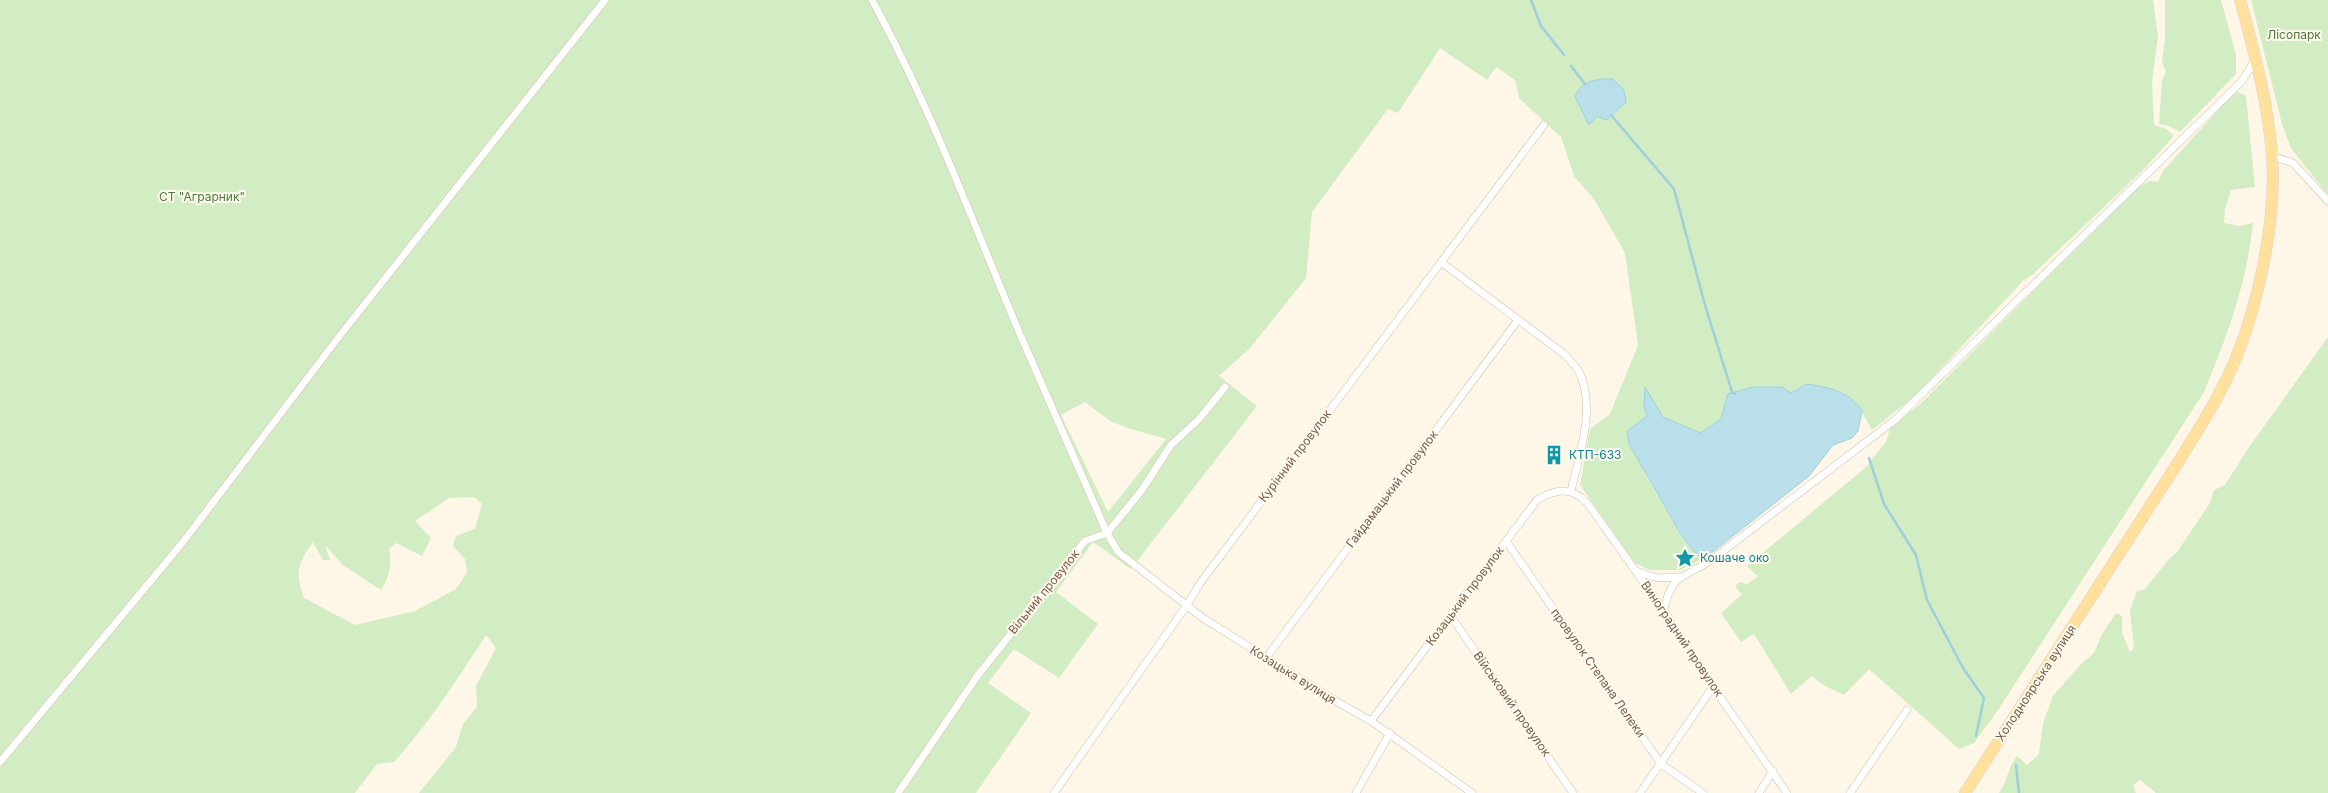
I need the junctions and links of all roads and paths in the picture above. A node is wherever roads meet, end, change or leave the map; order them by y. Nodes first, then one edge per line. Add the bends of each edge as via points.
1 (605, 0) edge
2 (872, 0) edge
3 (2240, 0) edge
4 (2256, 59) junction
5 (1544, 125) dead end
6 (2272, 156) junction
7 (2328, 201) edge
8 (1441, 262) junction
9 (1518, 320) junction
10 (1225, 387) dead end
11 (1571, 491) junction
12 (1107, 533) junction
13 (1506, 541) junction
14 (1636, 571) junction
15 (1679, 577) junction
16 (1187, 605) junction
17 (1664, 611) junction
18 (1450, 615) junction
19 (1266, 658) junction
20 (1713, 687) junction
21 (1908, 710) dead end
22 (1371, 721) junction
23 (1390, 733) junction
24 (0, 762) edge
25 (1661, 764) junction
26 (1773, 771) junction
27 (898, 793) edge
28 (1054, 793) edge
29 (1356, 793) edge
30 (1472, 793) edge
31 (1573, 793) edge
32 (1640, 793) edge
33 (1703, 793) edge
34 (1759, 793) edge
35 (1788, 793) edge
36 (1850, 793) edge
37 (1965, 793) edge

1 - 24 street via 338,338 178,548
2 - 12 street via 962,190 1019,332
3 - 4 main road, Холодноярська вулиця
4 - 6 main road, Холодноярська вулиця
4 - 15 street via 2242,81 1895,420 1710,561
5 - 8 street, Курінний провулок
6 - 7 street via 2292,163
6 - 37 main road, Холодноярська вулиця via 2271,203 2262,271 2235,359 2209,412
8 - 9 street
8 - 16 street, Курінний провулок
9 - 11 street via 1564,354 1581,376 1585,403 1584,432
9 - 19 street, Гайдамацький провулок
10 - 12 street, Вільний провулок via 1199,419 1171,445 1142,490
11 - 13 street, Козацький провулок via 1548,494 1537,500
11 - 14 street, Виноградний провулок via 1588,504
12 - 16 street, Козацька вулиця via 1118,552
12 - 27 street, Вільний провулок via 1086,541 1050,585 978,675
13 - 18 street, Козацький провулок
13 - 25 street, провулок Степана Лелеки
14 - 15 street via 1657,578
14 - 17 street, Виноградний провулок
15 - 17 street via 1667,594
16 - 19 street, Козацька вулиця
16 - 28 street, Курінний провулок
17 - 20 street, Виноградний провулок
18 - 22 street, Козацький провулок
18 - 31 street, Військовий провулок
19 - 22 street, Козацька вулиця
20 - 25 street
20 - 26 street, Виноградний провулок
21 - 36 street
22 - 23 street, Козацька вулиця
23 - 29 street
23 - 30 street, Козацька вулиця
25 - 32 street
25 - 33 street, провулок Степана Лелеки
26 - 34 street
26 - 35 street, Виноградний провулок

